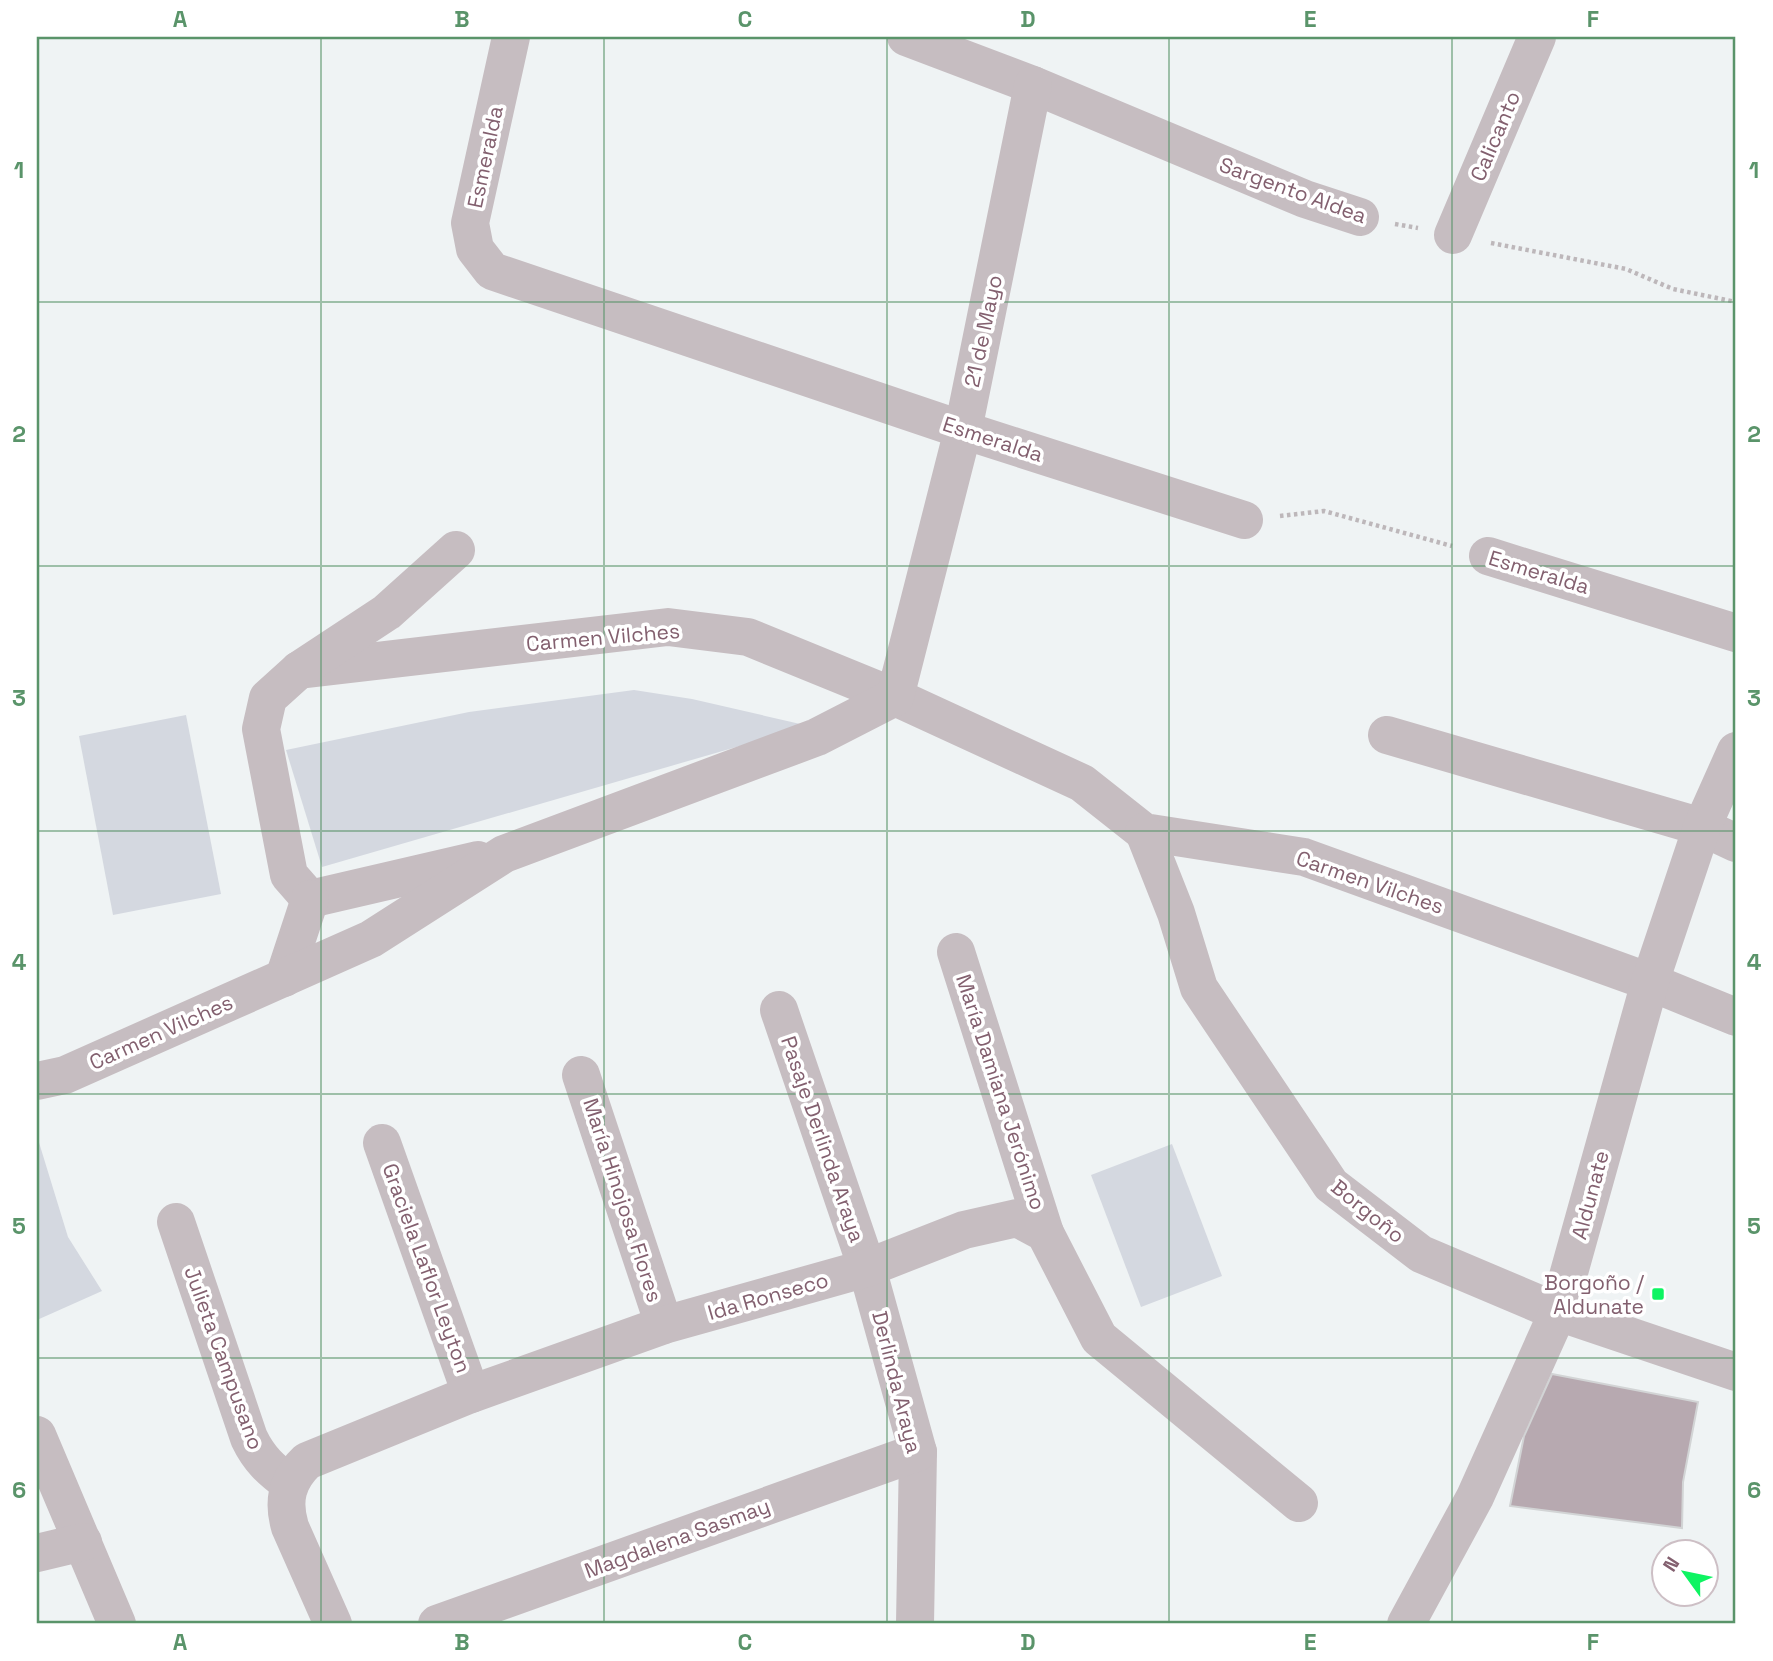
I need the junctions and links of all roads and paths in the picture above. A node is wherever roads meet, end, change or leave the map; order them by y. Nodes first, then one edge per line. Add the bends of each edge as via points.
1 (511, 37) edge
2 (906, 37) edge
3 (1537, 37) edge
4 (1033, 86) junction
5 (1360, 217) joint
6 (1453, 235) junction
7 (1736, 302) edge
8 (963, 430) junction
9 (1244, 520) joint
10 (456, 550) dead end
11 (1488, 556) joint
12 (1736, 633) edge
13 (299, 670) junction
14 (895, 697) junction
15 (1387, 736) dead end
16 (1736, 751) edge
17 (1702, 827) junction
18 (1144, 832) junction
19 (1736, 843) edge
20 (504, 854) junction
21 (310, 899) junction
22 (956, 952) dead end
23 (284, 978) junction
24 (1650, 982) junction
25 (779, 1010) dead end
26 (1736, 1017) edge
27 (581, 1075) dead end
28 (37, 1081) edge
29 (383, 1143) dead end
30 (176, 1222) dead end
31 (1045, 1233) junction
32 (867, 1268) junction
33 (1558, 1312) junction
34 (664, 1325) junction
35 (1736, 1372) edge
36 (471, 1394) junction
37 (37, 1435) edge
38 (918, 1452) junction
39 (289, 1483) junction
40 (1299, 1503) dead end
41 (83, 1542) junction
42 (37, 1553) edge
43 (117, 1624) edge
44 (333, 1624) edge
45 (437, 1624) edge
46 (915, 1624) edge
47 (1406, 1624) edge

1 - 8 street, Esmeralda via 470,223 475,249 492,271
2 - 4 street, Sargento Aldea
3 - 6 street, Calicanto
4 - 5 street, Sargento Aldea via 1305,199
4 - 8 street, 21 de Mayo
5 - 6 path, Sargento Aldea
6 - 7 path, Sargento Aldea via 1626,269 1673,289
8 - 9 street, Esmeralda
8 - 14 street, 21 de Mayo
9 - 11 path, Esmeralda via 1324,511
10 - 13 street via 387,612
11 - 12 street, Esmeralda
13 - 14 street, Carmen Vilches via 668,627 748,637
13 - 21 street via 268,698 261,729 289,875
14 - 18 street, Carmen Vilches via 1082,783
14 - 20 street, Carmen Vilches via 817,737
15 - 17 street
16 - 17 street, Aldunate
17 - 19 street
17 - 24 street, Aldunate
18 - 24 street, Carmen Vilches via 1304,857
18 - 33 street, Borgoño via 1199,988 1331,1185 1421,1254
20 - 21 street, Carmen Vilches
20 - 23 street, Carmen Vilches via 372,940
21 - 23 street
22 - 31 street, María Damiana Jerónimo
23 - 28 street, Carmen Vilches via 65,1075
24 - 26 street, Carmen Vilches
24 - 33 street, Aldunate
25 - 32 street, Pasaje Derlinda Araya
27 - 34 street, María Hinojosa Flores
29 - 36 street, Graciela Laflor Leyton
30 - 39 street, Julieta Campusano via 249,1438 265,1465
31 - 32 street, Ida Ronseco via 1017,1218 964,1230
31 - 40 street via 1099,1338
32 - 34 street, Ida Ronseco
32 - 38 street, Derlinda Araya
33 - 35 street, Borgoño
33 - 47 street, Aldunate via 1475,1497
34 - 36 street, Ida Ronseco
36 - 39 street, Ida Ronseco via 319,1454 296,1471
37 - 41 street
38 - 45 street, Magdalena Sasmay
38 - 46 street, Derlinda Araya
39 - 44 street via 286,1512 290,1527
41 - 42 street
41 - 43 street

